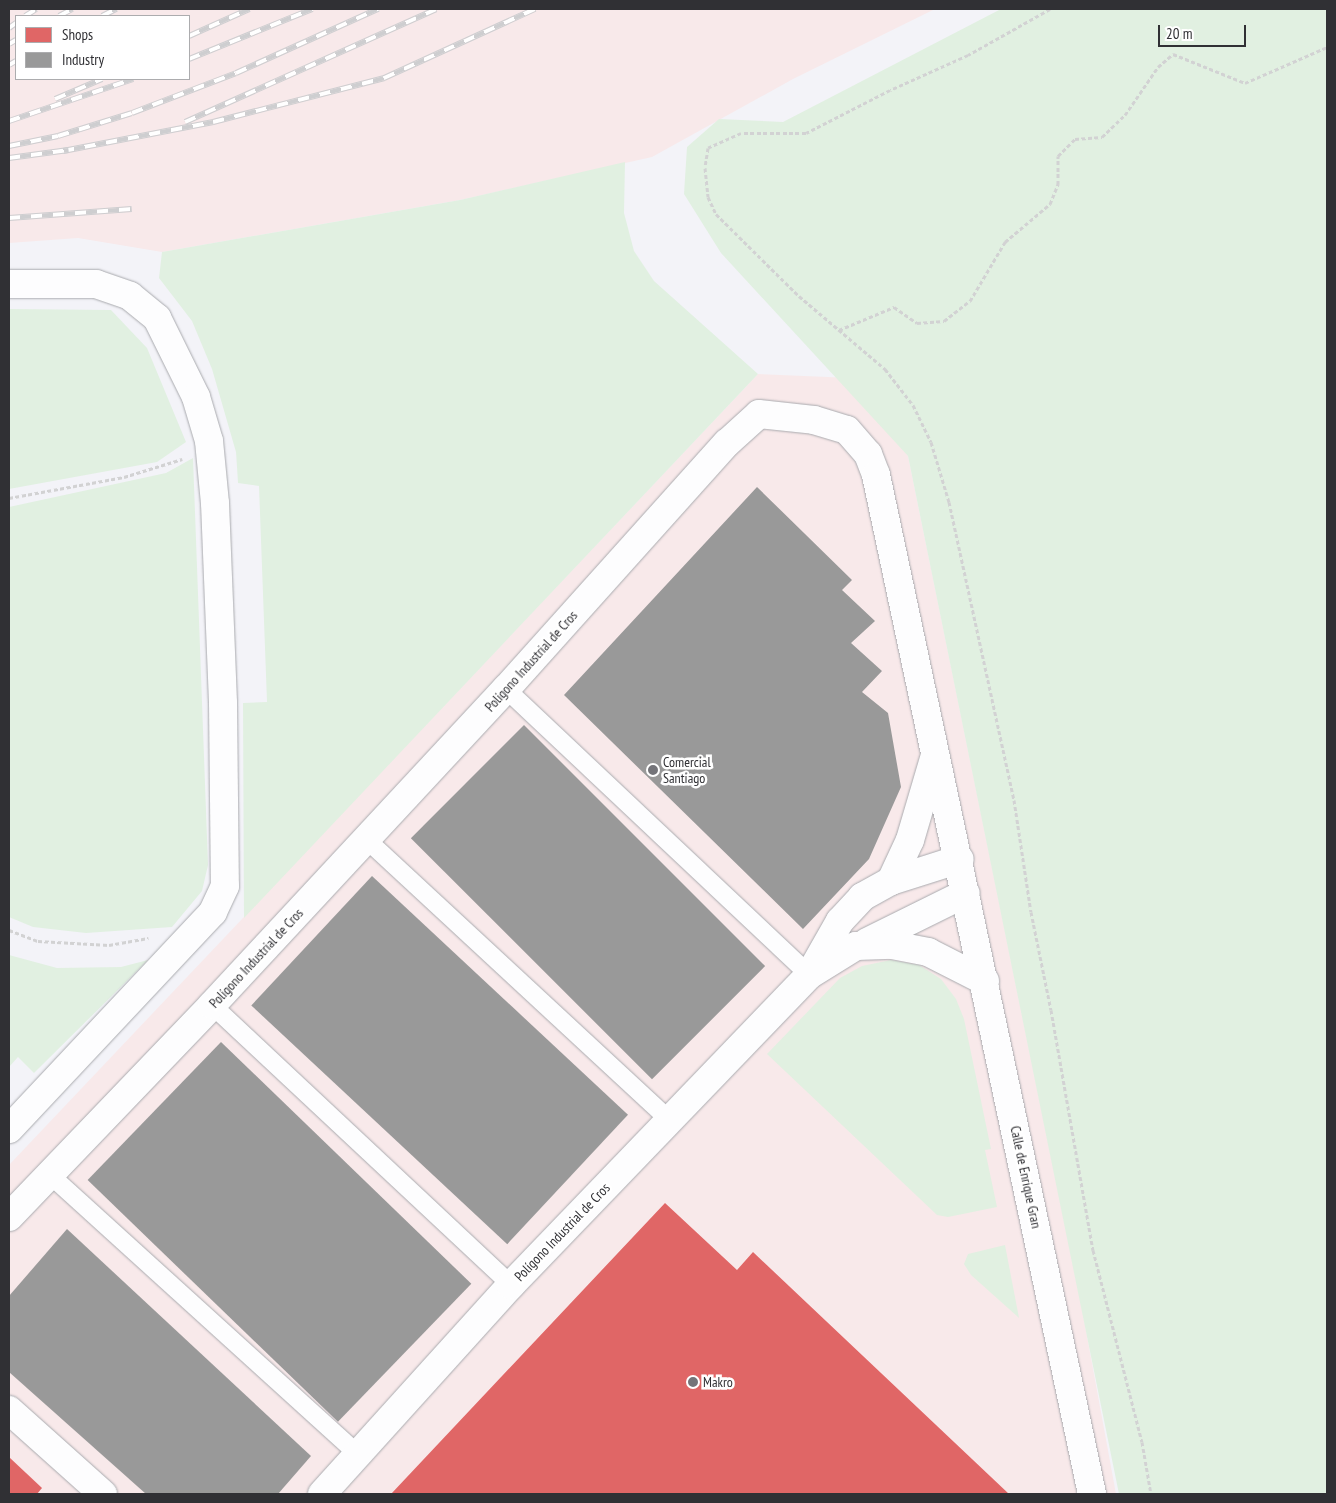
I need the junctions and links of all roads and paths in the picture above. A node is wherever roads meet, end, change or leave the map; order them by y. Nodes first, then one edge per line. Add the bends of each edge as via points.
1 (1050, 9) edge
2 (1327, 47) edge
3 (9, 284) edge
4 (839, 330) junction
5 (209, 441) junction
6 (9, 498) edge
7 (506, 689) junction
8 (936, 751) junction
9 (366, 839) junction
10 (960, 859) junction
11 (891, 880) junction
12 (966, 893) junction
13 (9, 930) edge
14 (153, 937) dead end
15 (858, 946) junction
16 (809, 975) junction
17 (985, 982) junction
18 (212, 1005) junction
19 (670, 1121) junction
20 (9, 1129) edge
21 (48, 1174) junction
22 (9, 1217) edge
23 (511, 1285) junction
24 (9, 1410) edge
25 (358, 1455) junction
26 (103, 1494) edge
27 (322, 1494) edge
28 (1092, 1494) edge
29 (1151, 1494) edge

1 - 4 path via 968,55 806,132 741,133 708,148 705,168 708,197 716,214 742,242
2 - 4 path via 1245,83 1173,54 1158,67 1125,115 1102,137 1075,139 1058,156 1058,184 1050,204 1005,242 970,301 944,321 917,323 894,307
3 - 5 street via 96,284 130,296 157,318 196,398
4 - 29 path via 885,370 913,405 931,442 949,502 1014,800 1031,912 1052,1010 1093,1250 1142,1442
5 - 6 path via 174,464 124,477
5 - 20 street via 215,503 223,703 225,886 213,912
7 - 8 street, Polígono Industrial de Cros via 740,429 759,414 797,417 847,430 868,454 876,475
7 - 9 street, Polígono Industrial de Cros
7 - 16 lane
8 - 10 street, Polígono Industrial de Cros
8 - 11 street, Polígono Industrial de Cros via 910,840
9 - 18 street, Polígono Industrial de Cros
9 - 19 lane
10 - 11 street, Polígono Industrial de Cros
10 - 12 street, Calle de Enrique Gran
11 - 16 street, Polígono Industrial de Cros via 862,897 840,921
12 - 15 street, Polígono Industrial de Cros
12 - 17 street, Calle de Enrique Gran
13 - 14 path via 38,941 109,945
15 - 16 street, Polígono Industrial de Cros
15 - 17 street, Polígono Industrial de Cros via 892,945 928,952
16 - 19 street, Polígono Industrial de Cros
17 - 28 street, Calle de Enrique Gran
18 - 21 street, Polígono Industrial de Cros
18 - 23 lane
19 - 23 street, Polígono Industrial de Cros
21 - 22 street, Polígono Industrial de Cros
21 - 25 lane
23 - 25 street, Polígono Industrial de Cros
24 - 26 street
25 - 27 street, Polígono Industrial de Cros

